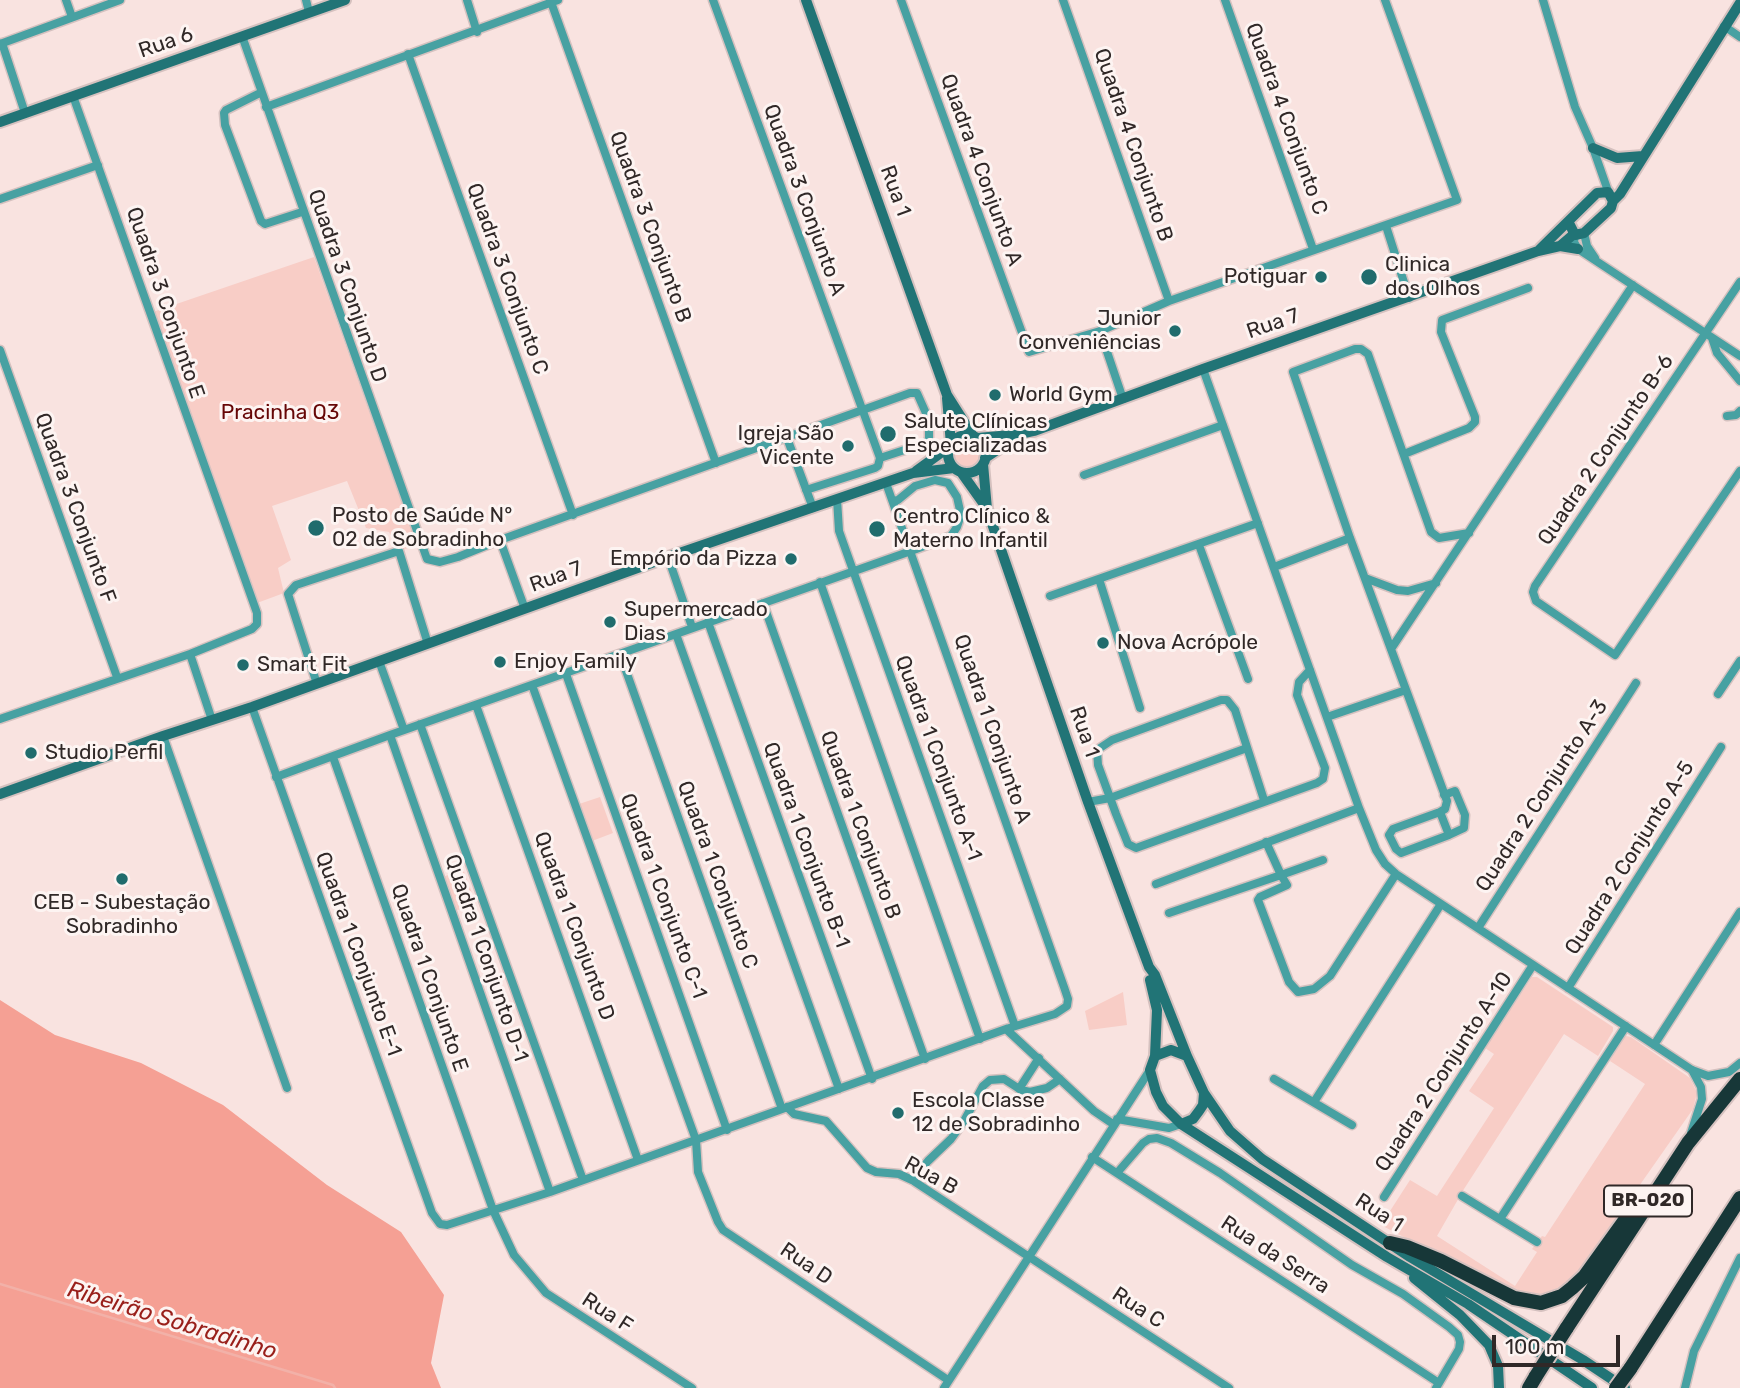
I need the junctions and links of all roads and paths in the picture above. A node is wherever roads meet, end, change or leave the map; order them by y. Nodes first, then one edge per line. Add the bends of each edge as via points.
1 (66, 0) edge
2 (120, 0) edge
3 (306, 0) edge
4 (345, 0) edge
5 (467, 0) edge
6 (713, 0) edge
7 (806, 0) edge
8 (901, 0) edge
9 (1063, 0) edge
10 (1225, 0) edge
11 (1385, 0) edge
12 (1543, 0) edge
13 (554, 1) edge
14 (1740, 3) edge
15 (310, 12) junction
16 (72, 17) junction
17 (1724, 26) junction
18 (477, 32) junction
19 (242, 36) junction
20 (1740, 37) edge
21 (1, 44) edge
22 (408, 54) junction
23 (260, 93) junction
24 (73, 96) junction
25 (265, 107) junction
26 (25, 113) junction
27 (0, 122) edge
28 (1593, 148) junction
29 (1643, 156) junction
30 (99, 165) junction
31 (1607, 194) junction
32 (0, 199) edge
33 (302, 212) junction
34 (1386, 226) junction
35 (1575, 231) junction
36 (1560, 246) junction
37 (1313, 249) junction
38 (1578, 249) junction
39 (1538, 251) junction
40 (1597, 261) junction
41 (1740, 282) edge
42 (1633, 285) junction
43 (1528, 288) dead end
44 (1409, 298) junction
45 (1169, 301) junction
46 (1100, 331) junction
47 (1709, 336) junction
48 (0, 350) edge
49 (1740, 356) edge
50 (1203, 369) junction
51 (1740, 381) edge
52 (947, 396) junction
53 (1123, 399) junction
54 (862, 411) junction
55 (1740, 411) edge
56 (1727, 416) dead end
57 (1223, 425) junction
58 (1021, 434) junction
59 (975, 437) junction
60 (787, 438) junction
61 (950, 446) junction
62 (1404, 454) junction
63 (880, 458) junction
64 (984, 461) junction
65 (716, 463) junction
66 (958, 470) junction
67 (1740, 471) edge
68 (913, 473) junction
69 (1084, 475) dead end
70 (886, 483) junction
71 (806, 490) junction
72 (837, 499) junction
73 (892, 501) junction
74 (813, 508) junction
75 (987, 509) junction
76 (573, 515) junction
77 (1258, 523) junction
78 (1469, 533) junction
79 (1350, 538) junction
80 (500, 540) junction
81 (1199, 545) junction
82 (911, 551) junction
83 (667, 557) junction
84 (1273, 567) junction
85 (852, 571) junction
86 (1365, 578) junction
87 (1099, 579) junction
88 (820, 582) junction
89 (1436, 583) junction
90 (1050, 596) dead end
91 (763, 603) junction
92 (525, 609) junction
93 (708, 622) junction
94 (692, 627) junction
95 (676, 634) junction
96 (428, 644) junction
97 (1391, 649) junction
98 (190, 654) junction
99 (620, 654) junction
100 (379, 661) junction
101 (1740, 661) edge
102 (1310, 670) junction
103 (566, 674) junction
104 (117, 677) junction
105 (1248, 679) dead end
106 (1636, 683) dead end
107 (317, 684) junction
108 (532, 685) junction
109 (1406, 690) junction
110 (1718, 694) dead end
111 (476, 705) junction
112 (252, 707) junction
113 (1140, 708) dead end
114 (1327, 717) junction
115 (0, 719) edge
116 (212, 720) junction
117 (420, 724) junction
118 (404, 730) junction
119 (390, 735) junction
120 (163, 736) junction
121 (1721, 747) dead end
122 (1247, 748) junction
123 (333, 757) junction
124 (276, 777) junction
125 (0, 794) edge
126 (1444, 795) junction
127 (1110, 797) junction
128 (1264, 800) junction
129 (1088, 802) junction
130 (1359, 808) junction
131 (1440, 812) junction
132 (1449, 835) junction
133 (1266, 842) junction
134 (1323, 860) dead end
135 (1281, 874) junction
136 (1396, 874) junction
137 (1156, 884) dead end
138 (1441, 904) junction
139 (1740, 912) edge
140 (1170, 913) dead end
141 (1478, 928) junction
142 (1533, 965) junction
143 (1149, 967) junction
144 (1568, 988) junction
145 (1626, 1026) junction
146 (1011, 1028) junction
147 (980, 1039) junction
148 (1654, 1045) junction
149 (1155, 1056) junction
150 (1187, 1056) junction
151 (1038, 1058) junction
152 (925, 1059) junction
153 (1740, 1063) edge
154 (1150, 1070) junction
155 (1692, 1070) junction
156 (872, 1079) junction
157 (1060, 1079) junction
158 (1274, 1079) dead end
159 (1740, 1080) edge
160 (287, 1088) dead end
161 (839, 1089) junction
162 (1019, 1089) junction
163 (1204, 1093) junction
164 (1314, 1102) junction
165 (1127, 1105) junction
166 (784, 1108) junction
167 (1115, 1121) junction
168 (1135, 1122) junction
169 (1181, 1124) junction
170 (1352, 1125) dead end
171 (727, 1130) junction
172 (696, 1140) junction
173 (1688, 1143) junction
174 (1093, 1157) junction
175 (638, 1160) junction
176 (1117, 1172) junction
177 (583, 1180) junction
178 (912, 1180) junction
179 (550, 1192) junction
180 (1462, 1196) dead end
181 (1384, 1197) dead end
182 (1740, 1198) edge
183 (1649, 1201) junction
184 (492, 1210) junction
185 (1733, 1217) edge
186 (1500, 1219) junction
187 (1537, 1242) dead end
188 (1389, 1250) junction
189 (514, 1255) joint
190 (1027, 1258) junction
191 (1740, 1258) edge
192 (1533, 1382) edge
193 (946, 1384) edge
194 (1438, 1385) edge
195 (692, 1388) edge
196 (1229, 1388) edge
197 (1499, 1388) edge
198 (1592, 1388) edge
199 (1616, 1388) edge
200 (1625, 1388) edge
201 (1685, 1388) edge

1 - 16 street
2 - 16 street
3 - 15 street
4 - 15 main road, Rua 6
5 - 18 street
6 - 54 street, Quadra 3 Conjunto A
7 - 52 main road, Rua 1
8 - 46 street, Quadra 4 Conjunto A via 1029,352
9 - 45 street, Quadra 4 Conjunto B
10 - 37 street, Quadra 4 Conjunto C
11 - 34 street via 1457,200
12 - 28 street via 1575,107
13 - 18 street
13 - 65 street, Quadra 3 Conjunto B
14 - 17 main road
15 - 19 main road, Rua 6
16 - 21 street
17 - 20 street
17 - 29 main road
18 - 22 street
19 - 23 street, Quadra 3 Conjunto D
19 - 24 main road, Rua 6
21 - 26 street
22 - 25 street
22 - 76 street, Quadra 3 Conjunto C
23 - 25 street, Quadra 3 Conjunto D
23 - 33 street via 226,110 225,125 261,220 265,224
24 - 26 main road, Rua 6
24 - 30 street, Quadra 3 Conjunto E
25 - 33 street, Quadra 3 Conjunto D
26 - 27 main road, Rua 6
28 - 29 main road via 1617,158
28 - 31 street
29 - 31 main road via 1620,194
30 - 32 street
30 - 98 street, Quadra 3 Conjunto E via 257,613 252,629
31 - 35 main road via 1583,205
31 - 35 main road via 1606,213
33 - 80 street, Quadra 3 Conjunto D via 427,559 440,562
34 - 37 street
34 - 44 street
35 - 36 main road
35 - 38 street
35 - 39 main road, Rua 7
35 - 40 street
36 - 38 main road
36 - 39 main road, Rua 7
37 - 45 street
38 - 40 street
39 - 44 main road, Rua 7
40 - 42 street
41 - 47 street, Quadra 2 Conjunto B-6
42 - 47 street
42 - 78 street
43 - 62 street via 1442,320 1441,331 1475,422
44 - 50 main road, Rua 7
45 - 46 street
46 - 53 street
47 - 49 street
47 - 51 street
47 - 67 street, Quadra 2 Conjunto B-6 via 1535,586 1535,601 1615,655
48 - 104 street, Quadra 3 Conjunto F
50 - 53 main road, Rua 7
50 - 57 street
52 - 59 main road
52 - 61 main road
53 - 58 main road, Rua 7
54 - 60 street
54 - 63 street, Quadra 3 Conjunto A
54 - 63 street via 914,392 929,420 926,443
55 - 56 street
57 - 69 street
57 - 77 street
58 - 59 main road, Rua 7
58 - 64 main road, Rua 7
59 - 61 main road via 960,436
59 - 64 main road via 985,447
60 - 65 street
60 - 71 street
61 - 66 main road via 948,459
61 - 68 main road, Rua 7
62 - 78 street via 1431,532 1439,538
62 - 79 street via 1368,354 1355,349 1293,372
63 - 71 street via 875,468
64 - 66 main road via 974,472
64 - 75 main road, Rua 1
65 - 76 street
66 - 68 main road, Rua 7
66 - 75 main road, Rua 1
68 - 70 main road, Rua 7
70 - 72 main road, Rua 7
70 - 73 street, Quadra 1 Conjunto A
71 - 74 street
72 - 74 main road, Rua 7
72 - 85 street, Quadra 1 Conjunto A-1 via 839,531
73 - 82 street, Quadra 1 Conjunto A
73 - 82 street via 935,480 948,483 957,497 961,515 951,536
74 - 83 main road, Rua 7
75 - 129 main road, Rua 1
76 - 80 street
77 - 81 street
77 - 84 street
78 - 89 street
79 - 84 street
79 - 86 street
80 - 92 street
81 - 87 street
81 - 105 street
82 - 85 street
82 - 146 street, Quadra 1 Conjunto A via 1068,999 1063,1010
83 - 92 main road, Rua 7
83 - 94 street
84 - 102 street
85 - 88 street
85 - 146 street, Quadra 1 Conjunto A-1
86 - 89 street via 1408,591
86 - 97 street
87 - 90 street
87 - 113 street
88 - 91 street
88 - 147 street
89 - 97 street
91 - 93 street
91 - 152 street, Quadra 1 Conjunto B
92 - 96 main road, Rua 7
93 - 94 street
93 - 156 street, Quadra 1 Conjunto B-1
94 - 95 street
95 - 99 street
95 - 161 street
96 - 100 main road, Rua 7
96 - 107 street via 399,551 296,585 288,594
97 - 109 street
98 - 104 street
98 - 116 street
99 - 103 street
99 - 166 street, Quadra 1 Conjunto C
100 - 107 main road, Rua 7
100 - 118 street
101 - 110 street
102 - 114 street
102 - 128 street via 1299,682 1297,695 1325,774 1317,783
103 - 108 street
103 - 171 street, Quadra 1 Conjunto C-1
104 - 115 street
106 - 141 street, Quadra 2 Conjunto A-3
107 - 112 main road, Rua 7
108 - 111 street
108 - 172 street
109 - 114 street
109 - 126 street
111 - 117 street
111 - 175 street, Quadra 1 Conjunto D
112 - 116 main road, Rua 7
112 - 124 street, Quadra 1 Conjunto E-1
114 - 130 street
116 - 120 main road, Rua 7
117 - 118 street
117 - 177 street, Quadra 1 Conjunto D-1
118 - 119 street
119 - 123 street
119 - 179 street, Quadra 1 Conjunto D-1
120 - 125 main road, Rua 7
120 - 160 street
121 - 144 street, Quadra 2 Conjunto A-5
122 - 127 street
122 - 127 street via 1235,710 1221,700 1102,744 1096,755
122 - 128 street
123 - 124 street
123 - 184 street, Quadra 1 Conjunto E
124 - 184 street, Quadra 1 Conjunto E-1 via 432,1213 440,1224 447,1225
126 - 131 street via 1447,806
126 - 132 street via 1455,791 1466,821 1465,828
127 - 128 street via 1129,844 1136,848
127 - 129 street
129 - 143 main road, Rua 1
130 - 133 street
130 - 136 street via 1376,850
131 - 132 street
131 - 132 street via 1393,829 1389,835 1401,853
133 - 135 street
133 - 137 street
134 - 135 street
135 - 136 street via 1287,885 1258,902 1289,982 1298,992 1322,984
135 - 140 street
136 - 138 street
138 - 141 street
138 - 164 street
139 - 148 street
141 - 142 street
142 - 144 street
142 - 181 street, Quadra 2 Conjunto A-10
143 - 149 main road via 1157,1010
143 - 150 main road
144 - 145 street
145 - 148 street
145 - 186 street
146 - 147 street
146 - 151 street
147 - 152 street
148 - 155 street
149 - 150 main road via 1171,1050
149 - 154 main road
150 - 163 main road
151 - 157 street
151 - 162 street
152 - 156 street
153 - 155 street via 1729,1072 1708,1076
154 - 165 street
154 - 169 main road via 1163,1106
155 - 173 street via 1702,1099
156 - 161 street
157 - 162 street via 1041,1090
157 - 167 street via 1094,1111
158 - 164 street
159 - 173 highway, BR-020
161 - 166 street
162 - 178 street via 1004,1079 986,1082 951,1139
163 - 169 main road via 1199,1111
163 - 188 main road, Rua 1 via 1230,1131 1262,1160
164 - 170 street
165 - 167 street
165 - 168 street
166 - 171 street
166 - 178 street, Rua B via 826,1121 867,1168
167 - 168 street
167 - 174 street
168 - 169 street via 1169,1128
169 - 188 main road, Rua 1
171 - 172 street
172 - 175 street
172 - 193 street, Rua D via 698,1172 723,1230
173 - 183 highway, BR-020
174 - 176 street, Rua da Serra
174 - 190 street
175 - 177 street
176 - 194 street, Rua da Serra
176 - 194 street via 1143,1143 1157,1138 1220,1173 1458,1335 1459,1349
177 - 179 street
178 - 190 street, Rua B
179 - 184 street
180 - 186 street
182 - 185 highway, BR-020
183 - 188 highway via 1625,1220 1573,1288 1541,1303 1514,1298 1406,1247
183 - 192 highway, BR-020, bridge
184 - 189 street, Quadra 1 Conjunto E
185 - 199 highway, BR-020, bridge
186 - 187 street
188 - 197 main road via 1475,1329 1498,1366
188 - 198 main road
188 - 200 main road, Rua 1 via 1481,1299
189 - 195 street, Rua F via 546,1293
190 - 193 street
190 - 196 street, Rua C
191 - 201 street via 1694,1352

